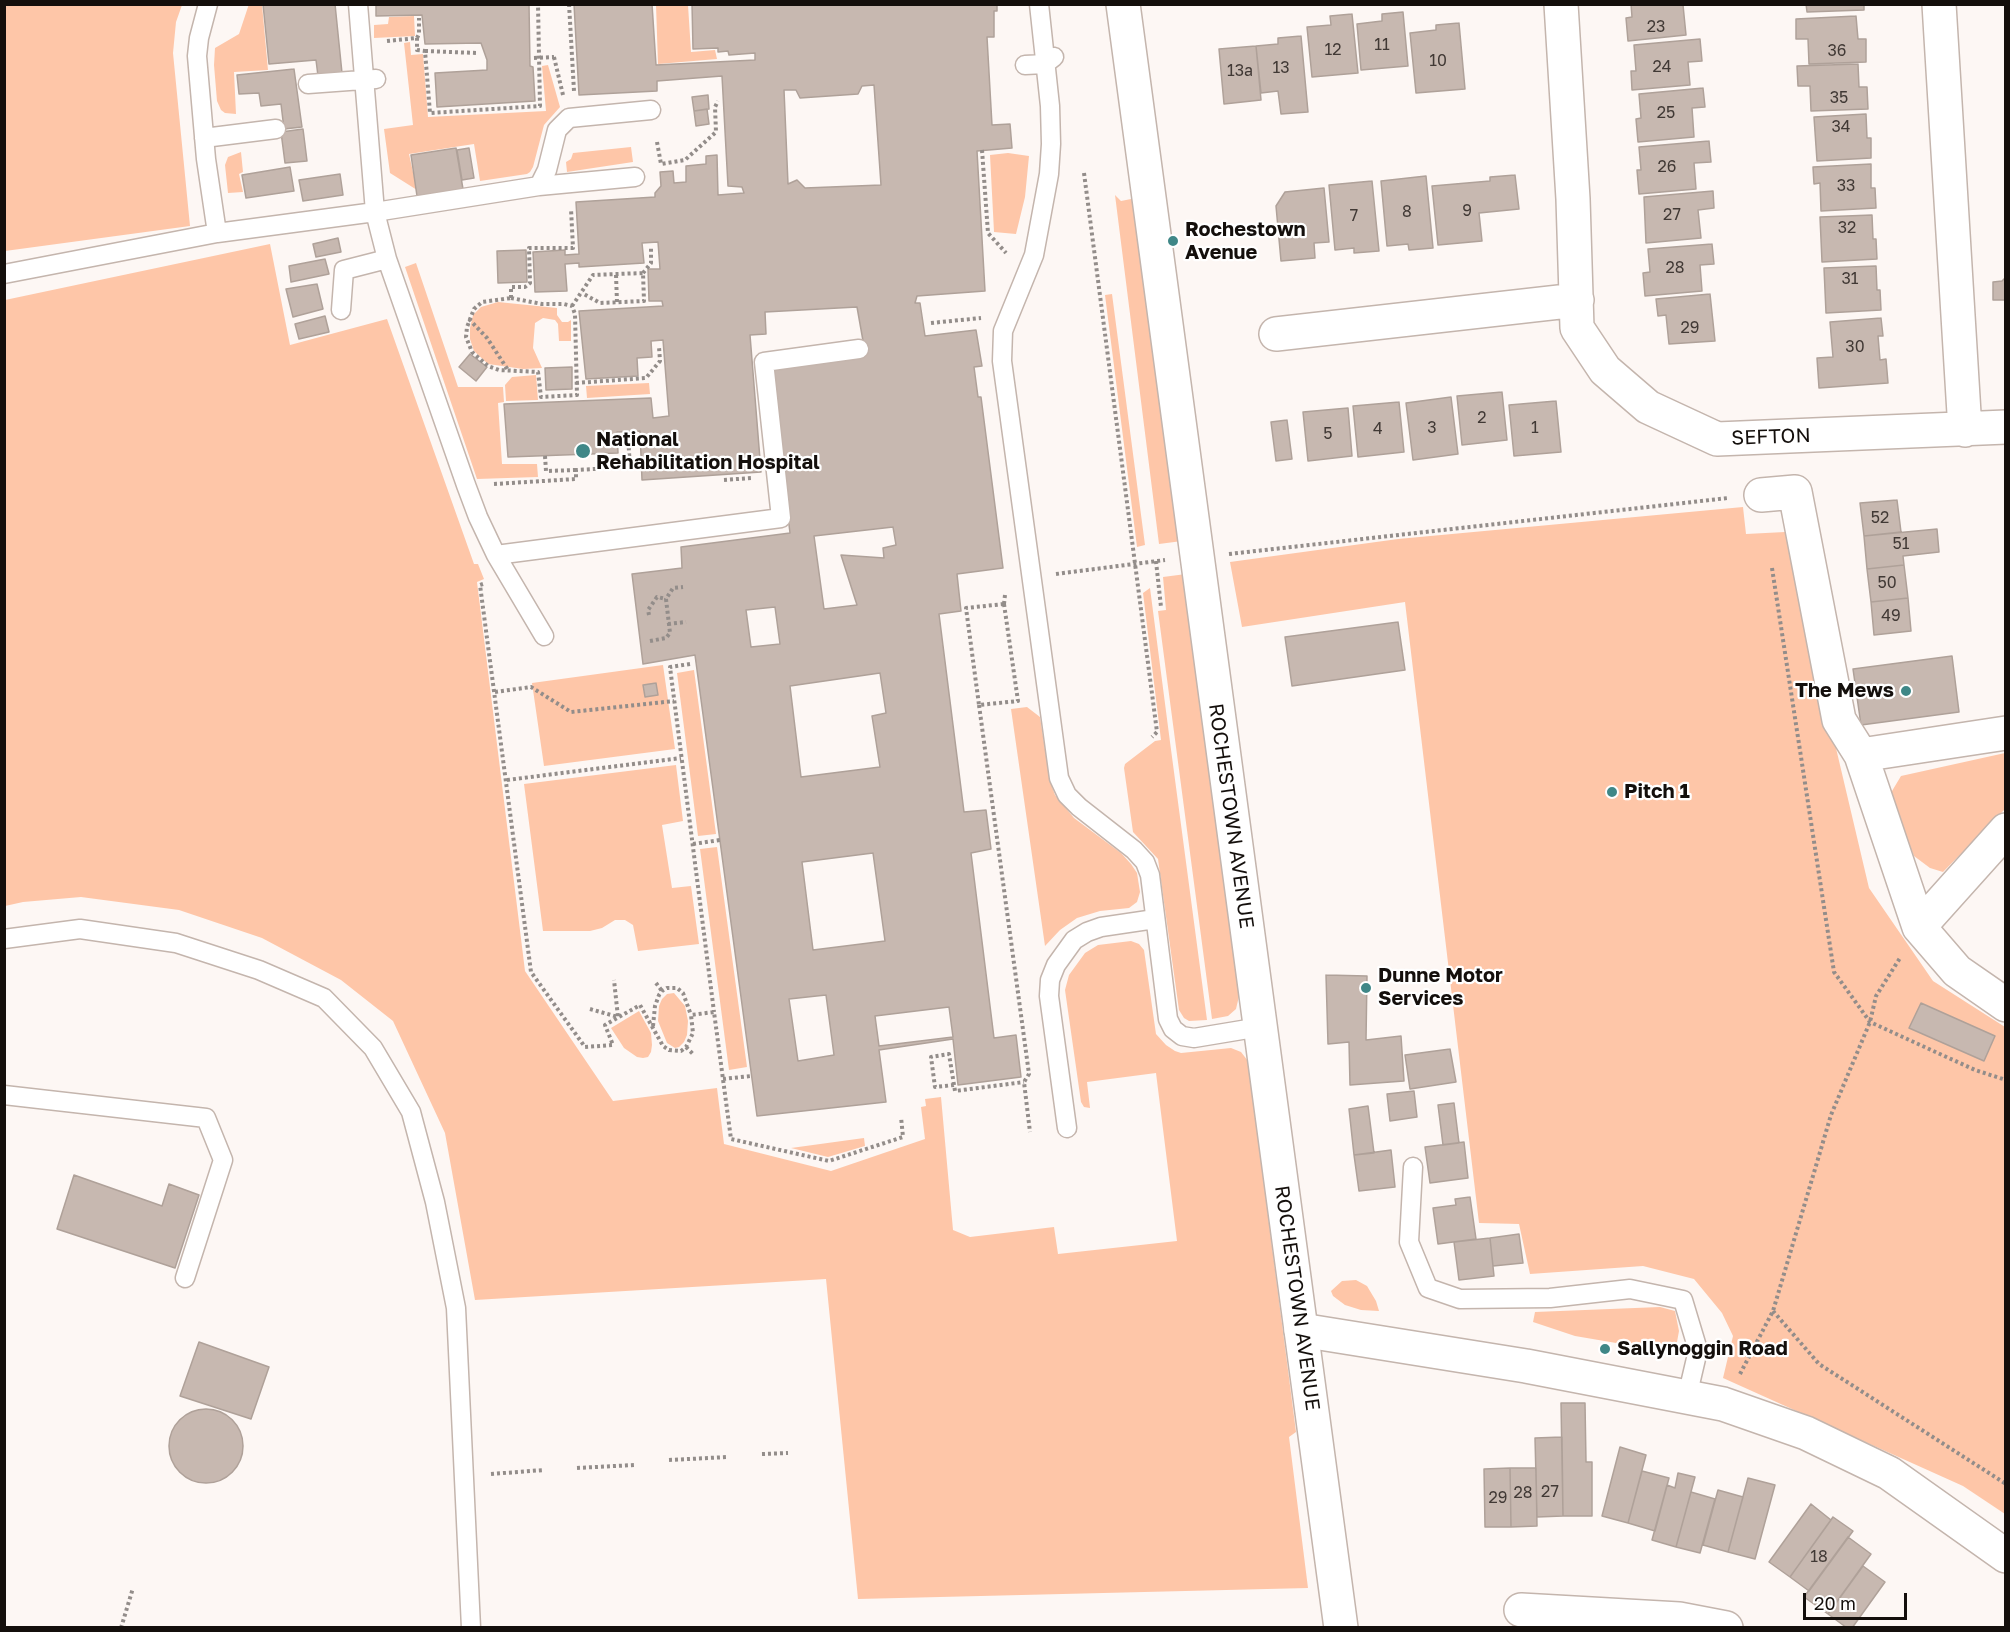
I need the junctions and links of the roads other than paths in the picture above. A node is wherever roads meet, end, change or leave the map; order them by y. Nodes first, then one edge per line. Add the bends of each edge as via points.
1 (208, 4) edge
2 (358, 4) edge
3 (1039, 4) edge
4 (1123, 4) edge
5 (1561, 4) edge
6 (1939, 4) edge
7 (1050, 60) junction
8 (1025, 65) dead end
9 (372, 80) junction
10 (308, 84) dead end
11 (651, 110) dead end
12 (276, 129) dead end
13 (204, 138) junction
14 (635, 177) dead end
15 (539, 186) junction
16 (375, 212) junction
17 (217, 233) junction
18 (387, 259) junction
19 (4, 274) edge
20 (1577, 300) junction
21 (341, 310) dead end
22 (1276, 334) dead end
23 (859, 348) dead end
24 (2006, 427) edge
25 (1965, 430) junction
26 (1761, 495) road end
27 (496, 555) junction
28 (544, 636) dead end
29 (2006, 733) edge
30 (1861, 755) junction
31 (2006, 830) edge
32 (1155, 920) junction
33 (1919, 927) junction
34 (4, 939) edge
35 (2006, 1005) edge
36 (1260, 1028) junction
37 (4, 1095) edge
38 (1067, 1128) dead end
39 (1413, 1167) dead end
40 (185, 1278) dead end
41 (1301, 1330) junction
42 (1687, 1397) junction
43 (2006, 1556) edge
44 (1521, 1610) dead end
45 (471, 1628) edge
46 (1341, 1628) edge
47 (1726, 1628) edge

1 - 13 lane via 197,56
2 - 9 lane via 362,44
3 - 7 lane
4 - 36 street, ROCHESTOWN AVENUE
5 - 20 street, SEFTON
6 - 25 street
7 - 8 lane
7 - 32 lane via 1049,174 1034,255 1004,331 1002,361 1015,496 1031,577 1036,654 1059,778 1067,795 1079,807 1145,862
9 - 10 lane
9 - 16 lane
11 - 15 lane via 569,118 557,130
12 - 13 lane
13 - 17 lane
14 - 15 lane
15 - 16 lane
16 - 17 lane
16 - 18 lane
17 - 19 lane
18 - 21 lane via 344,270
18 - 27 lane via 477,517
20 - 22 street
20 - 25 street, SEFTON via 1577,328 1605,370 1648,407 1718,439
23 - 27 lane via 764,362 781,518
24 - 25 street, SEFTON
26 - 30 street via 1795,492 1839,720
27 - 28 lane
29 - 30 street
30 - 33 street
31 - 33 street
32 - 36 lane via 1168,1019 1173,1029 1194,1038
32 - 38 lane via 1087,932 1074,940 1056,965 1049,996
33 - 35 street via 1957,971
34 - 45 lane via 80,929 176,944 260,970 324,998 373,1048 411,1112 435,1202 456,1308
36 - 41 street, ROCHESTOWN AVENUE
37 - 40 lane via 206,1118 223,1160
39 - 42 lane via 1409,1242 1428,1288 1460,1299 1550,1298 1630,1289 1683,1300 1698,1350
41 - 42 street via 1526,1366
41 - 46 street, ROCHESTOWN AVENUE
42 - 43 street via 1723,1404 1806,1433 1889,1473
44 - 47 street via 1679,1618

